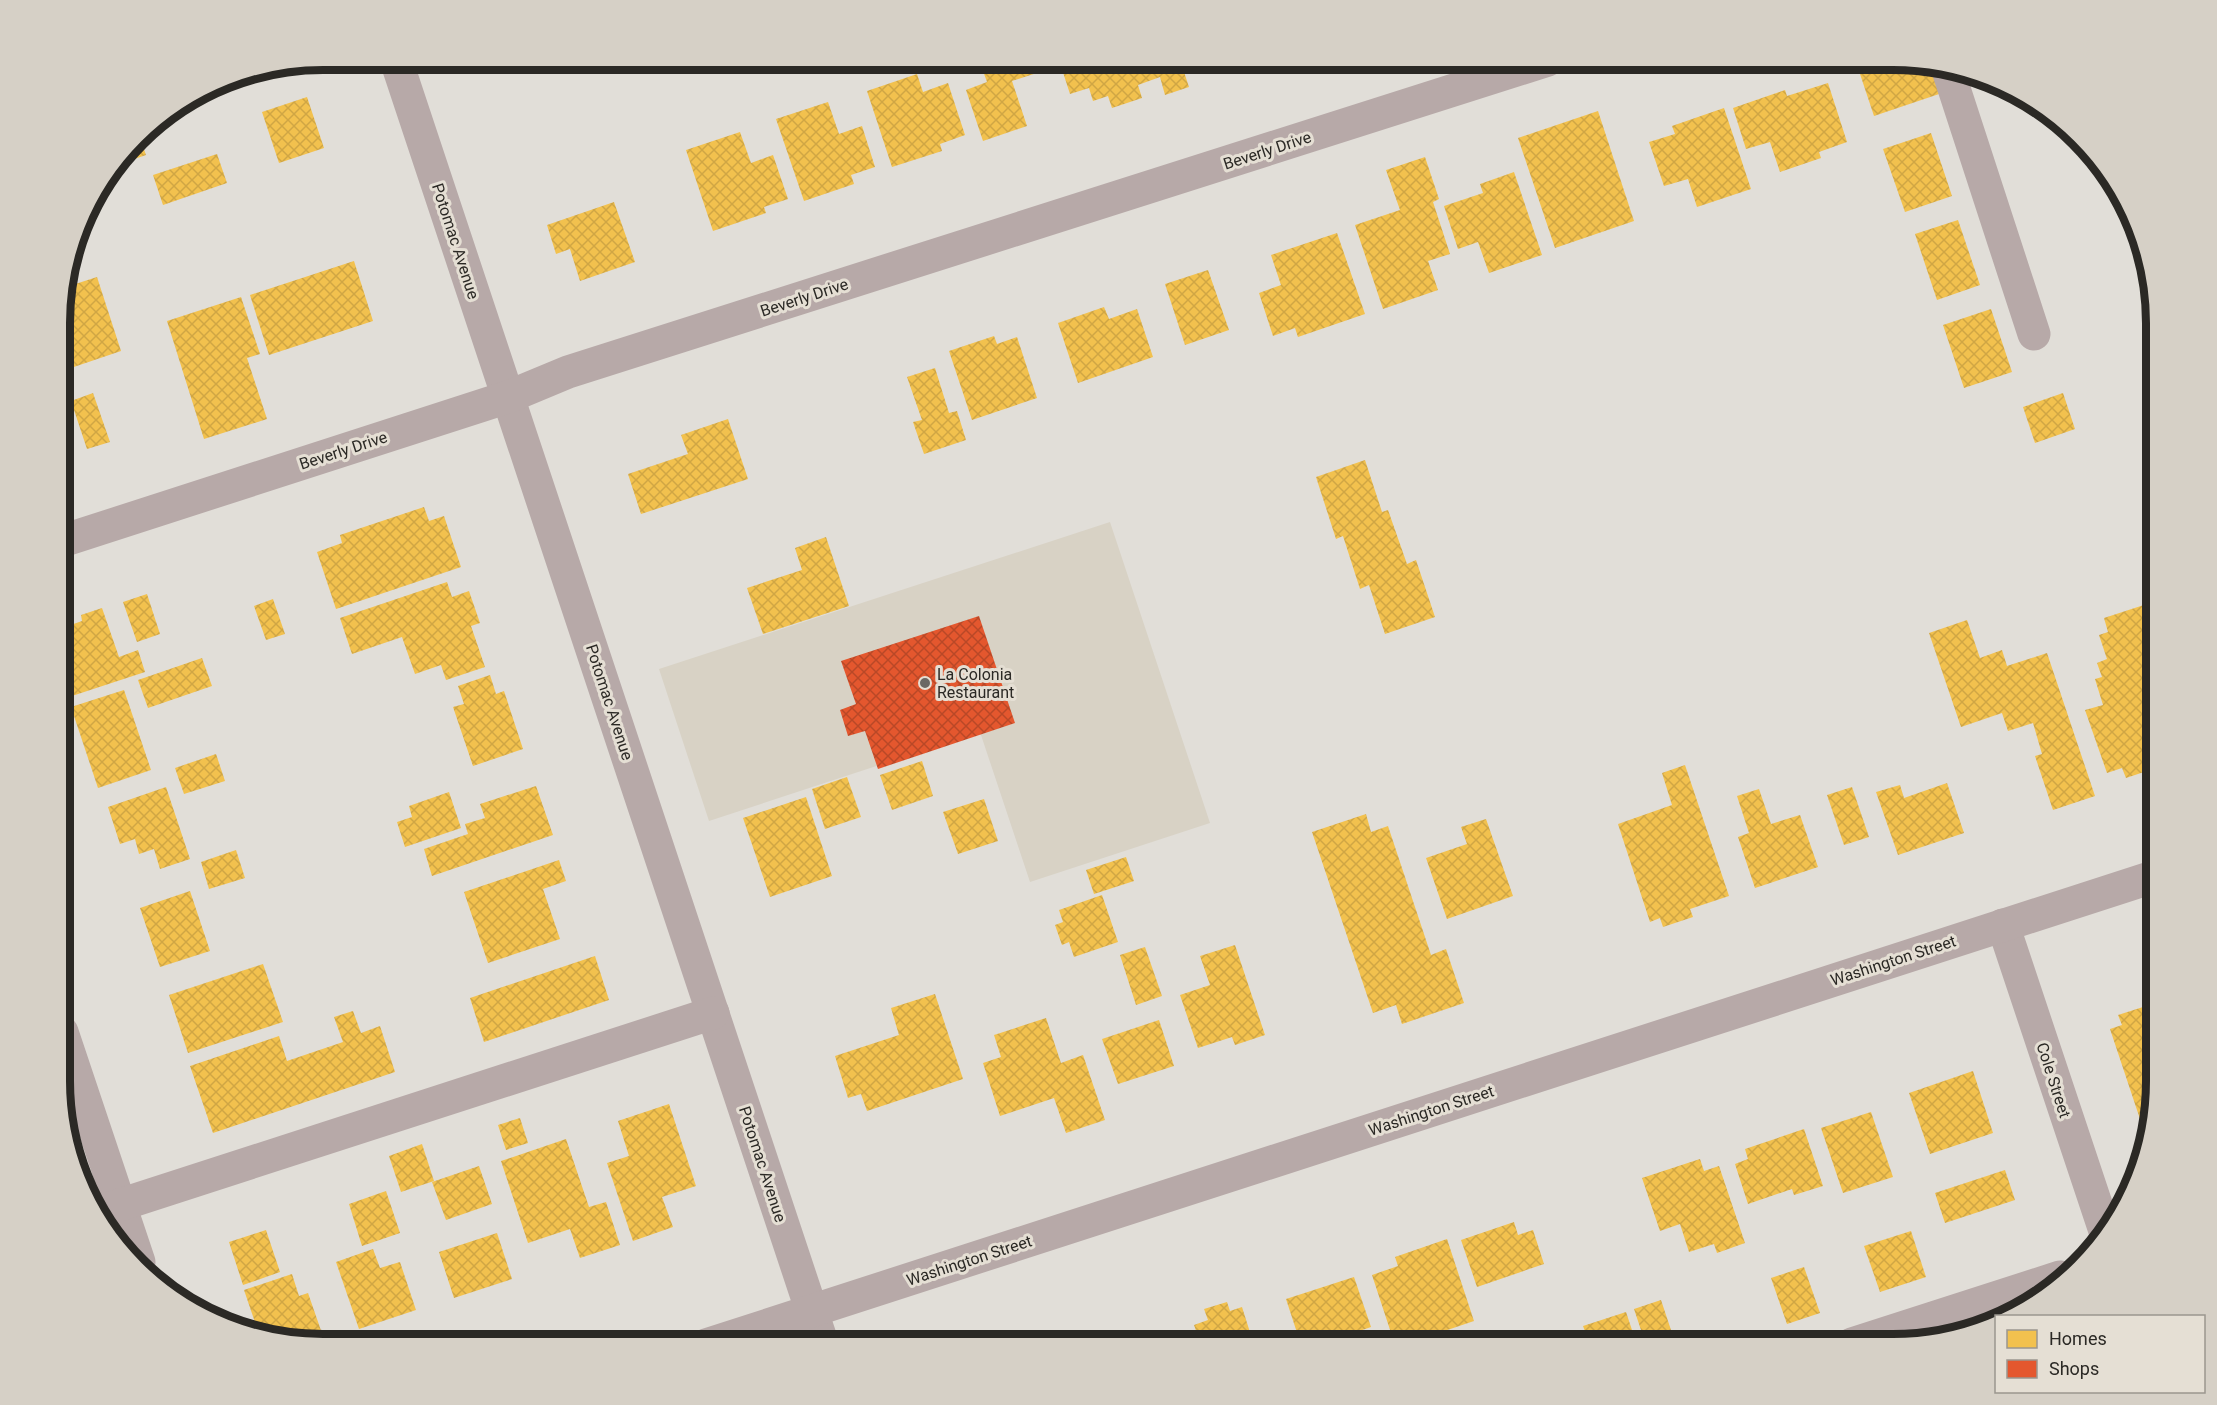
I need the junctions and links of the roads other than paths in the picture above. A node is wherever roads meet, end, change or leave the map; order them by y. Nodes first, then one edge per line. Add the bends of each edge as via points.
1 (399, 70) edge
2 (1517, 70) edge
3 (1950, 77) edge
4 (2034, 334) dead end
5 (508, 397) junction
6 (70, 538) edge
7 (2146, 879) edge
8 (2003, 925) junction
9 (713, 1013) junction
10 (70, 1062) edge
11 (109, 1209) edge
12 (2103, 1224) edge
13 (127, 1241) edge
14 (2050, 1280) edge
15 (812, 1311) junction
16 (740, 1334) edge
17 (820, 1334) edge
18 (1883, 1334) edge

1 - 5 street, Potomac Avenue
2 - 5 street, Beverly Drive via 579,369
3 - 4 street
5 - 6 street, Beverly Drive
5 - 9 street, Potomac Avenue
7 - 8 street, Washington Street
8 - 12 street, Cole Street
8 - 15 street, Washington Street
9 - 11 street
9 - 15 street, Potomac Avenue
10 - 11 street
11 - 13 street
14 - 18 street
15 - 16 street, Washington Street
15 - 17 street, Potomac Avenue

